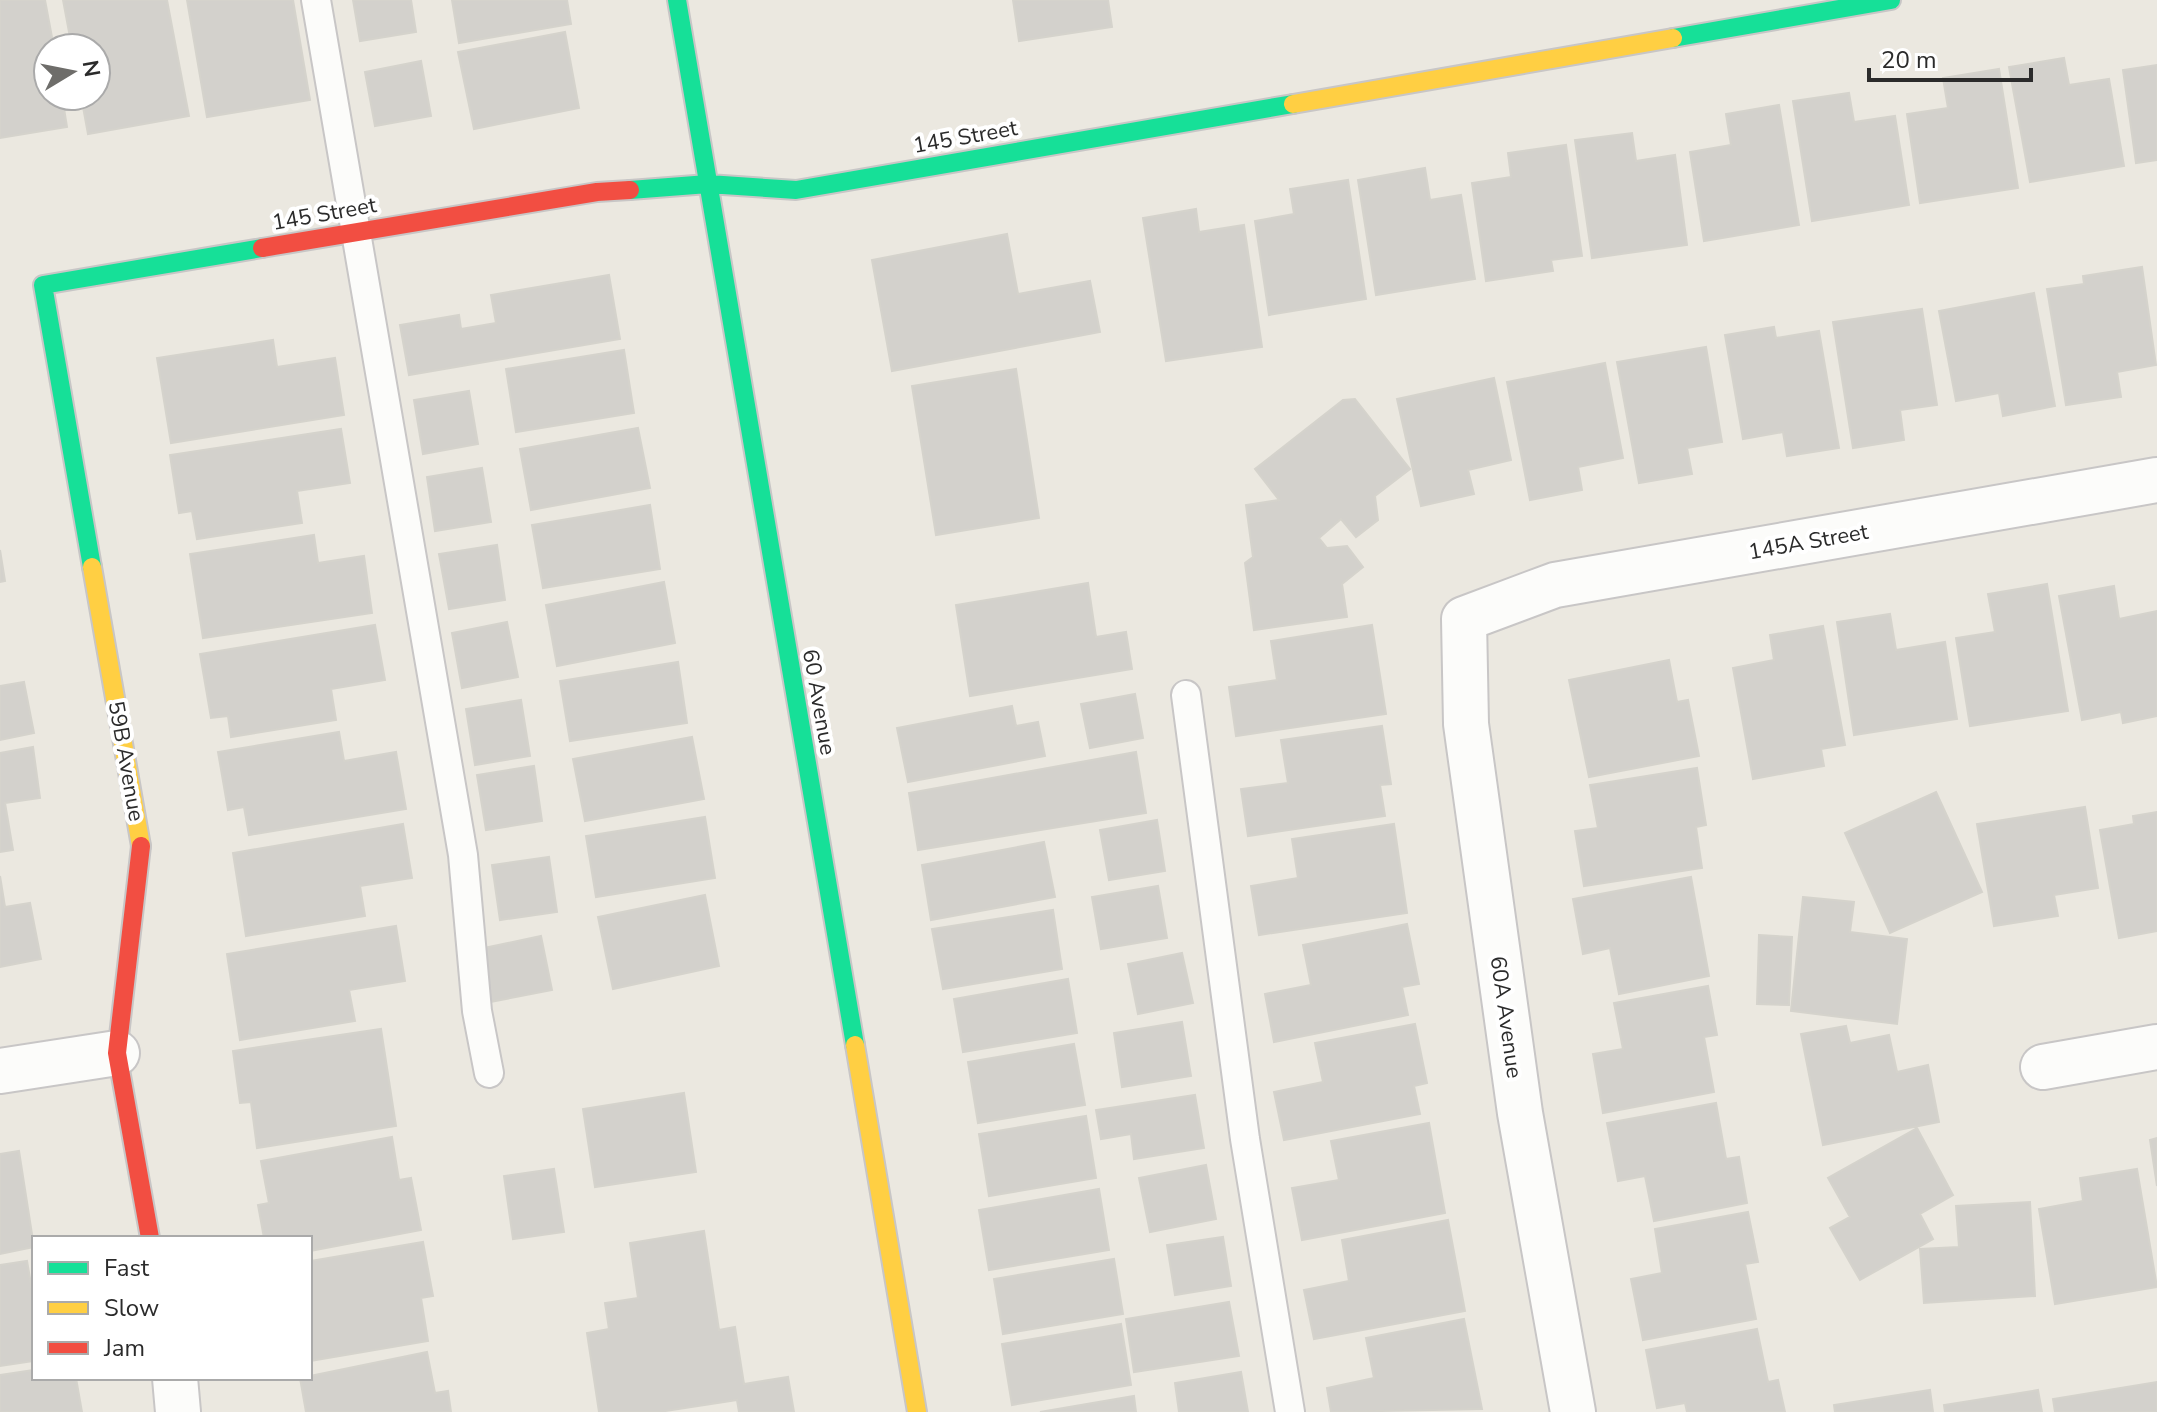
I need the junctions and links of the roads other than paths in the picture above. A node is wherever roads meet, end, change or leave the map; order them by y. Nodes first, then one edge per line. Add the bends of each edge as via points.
1 (316, 0) edge
2 (677, 0) edge
3 (1891, 0) edge
4 (708, 184) junction
5 (355, 232) junction
6 (43, 285) joint
7 (2157, 480) edge
8 (1464, 619) joint
9 (1186, 695) dead end
10 (2157, 1047) edge
11 (117, 1053) junction
12 (2043, 1067) dead end
13 (0, 1071) edge
14 (489, 1073) dead end
15 (150, 1236) edge
16 (175, 1380) edge
17 (178, 1412) edge
18 (917, 1412) edge
19 (1290, 1412) edge
20 (1573, 1412) edge

1 - 5 lane
2 - 4 street, 60 Avenue
3 - 4 street, 145 Street via 796,190
4 - 5 street, 145 Street via 597,192
4 - 18 street, 60 Avenue
5 - 6 street, 145 Street
5 - 14 lane via 463,855 477,1011
6 - 11 street, 59B Avenue via 142,850
7 - 8 street, 145A Street via 1555,585
8 - 20 street, 60A Avenue via 1466,724 1520,1113
9 - 19 lane via 1245,1139
10 - 12 street
11 - 13 street
11 - 15 street, 59B Avenue
16 - 17 street

